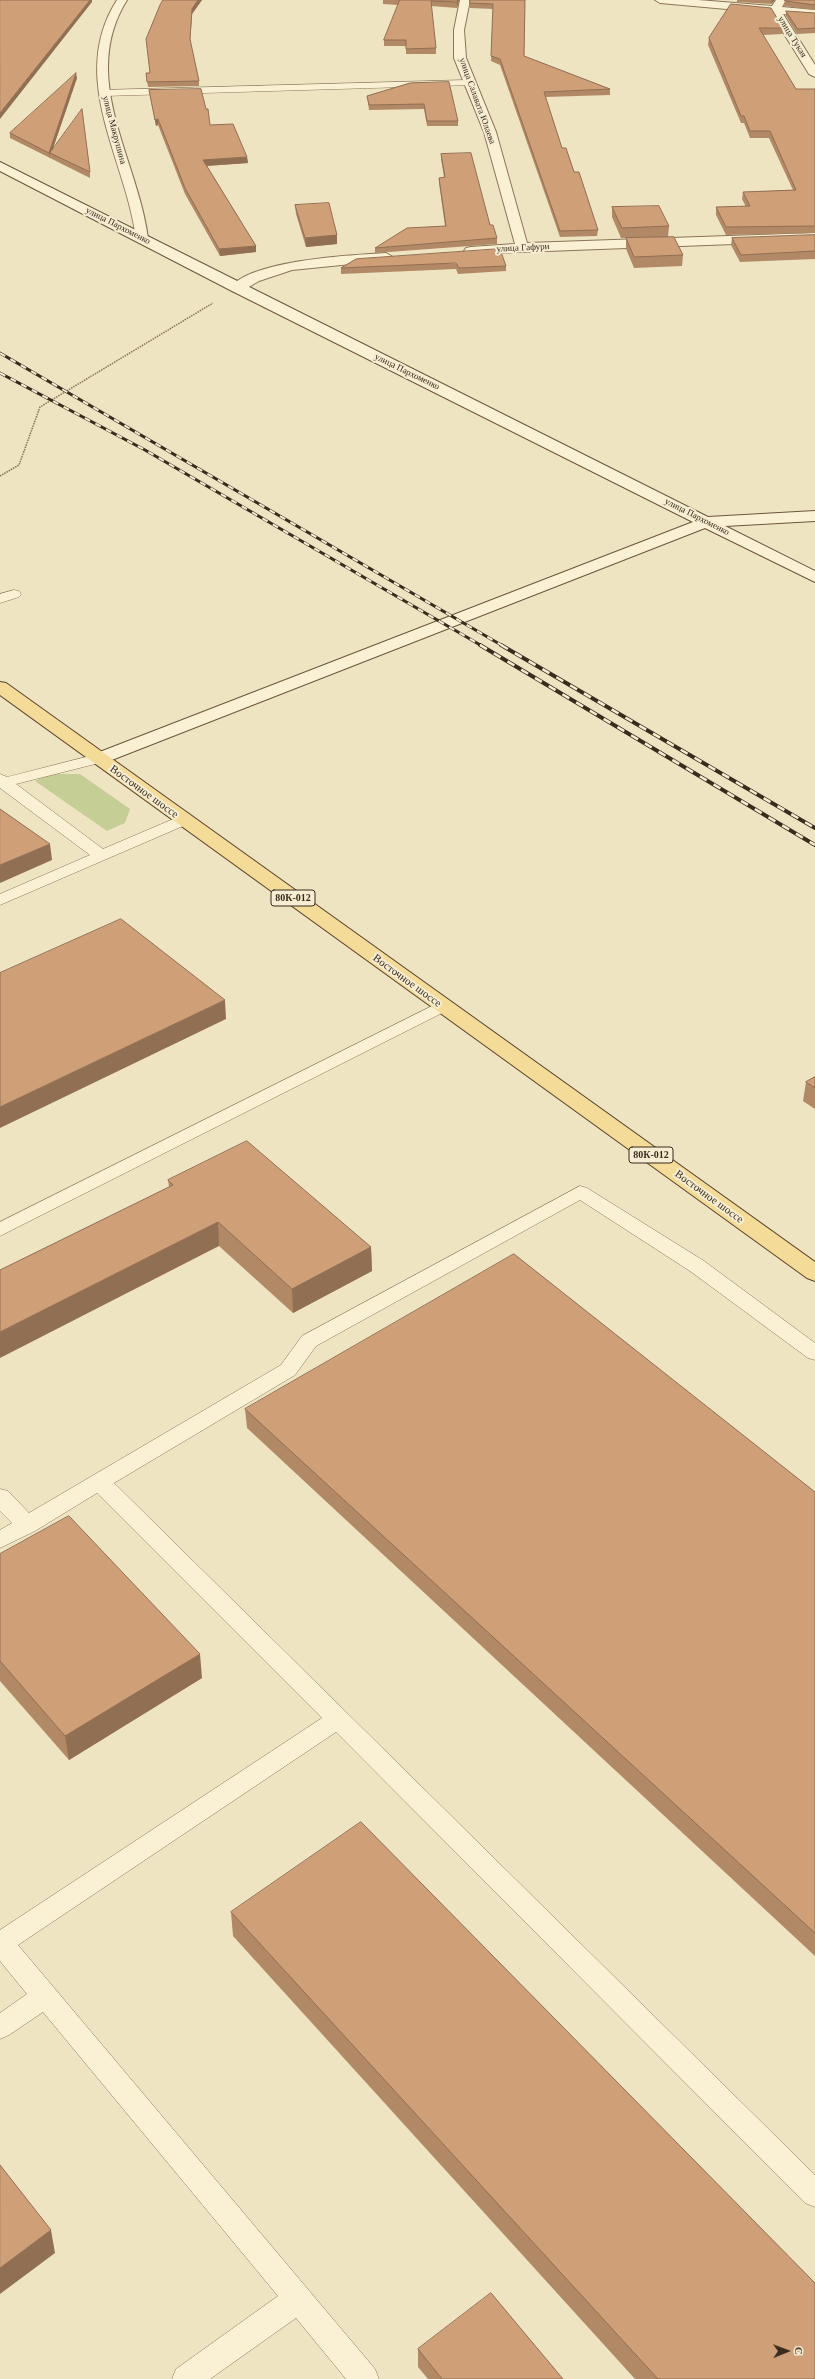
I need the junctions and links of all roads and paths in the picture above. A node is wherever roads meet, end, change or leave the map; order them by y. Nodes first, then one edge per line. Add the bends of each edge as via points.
1 (122, 0) edge
2 (465, 0) edge
3 (660, 0) edge
4 (782, 0) edge
5 (775, 10) junction
6 (815, 13) edge
7 (815, 74) edge
8 (469, 83) junction
9 (104, 93) junction
10 (0, 166) edge
11 (815, 237) edge
12 (142, 238) junction
13 (522, 247) junction
14 (461, 252) edge
15 (400, 256) edge
16 (237, 288) junction
17 (0, 476) edge
18 (815, 516) edge
19 (707, 522) junction
20 (815, 576) edge
21 (14, 594) dead end
22 (0, 599) edge
23 (0, 686) edge
24 (98, 759) junction
25 (1, 781) edge
26 (184, 820) junction
27 (101, 856) junction
28 (0, 900) edge
29 (442, 1006) junction
30 (0, 1230) edge
31 (815, 1273) edge
32 (815, 1353) edge
33 (100, 1482) junction
34 (0, 1497) edge
35 (27, 1525) junction
36 (0, 1540) edge
37 (338, 1719) junction
38 (1, 1942) edge
39 (45, 1996) junction
40 (0, 2027) edge
41 (815, 2194) edge
42 (298, 2299) junction
43 (186, 2379) edge
44 (365, 2379) edge

1 - 9 street, улица Макрушина via 107,27 103,50
2 - 8 street, улица Салавата Юлаева via 459,30 460,58
3 - 5 street
4 - 5 street, улица Тукая
5 - 6 street
5 - 7 street, улица Тукая
8 - 9 lane
8 - 13 street, улица Салавата Юлаева via 490,132
9 - 12 street, улица Макрушина via 140,222
10 - 12 street, улица Пархоменко
11 - 13 street, улица Гафури
12 - 16 street, улица Пархоменко
13 - 14 street, улица Гафури
15 - 16 street via 304,263 256,276
16 - 17 path via 40,407 19,464
16 - 19 street, улица Пархоменко
18 - 19 street
19 - 20 street, улица Пархоменко
19 - 24 street
21 - 22 lane
23 - 24 main road, Восточное шоссе / 80К-012
24 - 25 lane
24 - 26 main road, Восточное шоссе / 80К-012
25 - 27 lane
26 - 27 lane
26 - 29 main road, Восточное шоссе / 80К-012
27 - 28 lane
29 - 30 lane
29 - 31 main road, Восточное шоссе / 80К-012
32 - 33 lane via 697,1266 580,1192 309,1341 288,1370
33 - 35 lane
33 - 37 lane
34 - 35 lane
35 - 36 lane
37 - 38 lane
37 - 41 lane
38 - 39 lane
39 - 40 lane
39 - 42 lane
42 - 43 lane
42 - 44 lane

